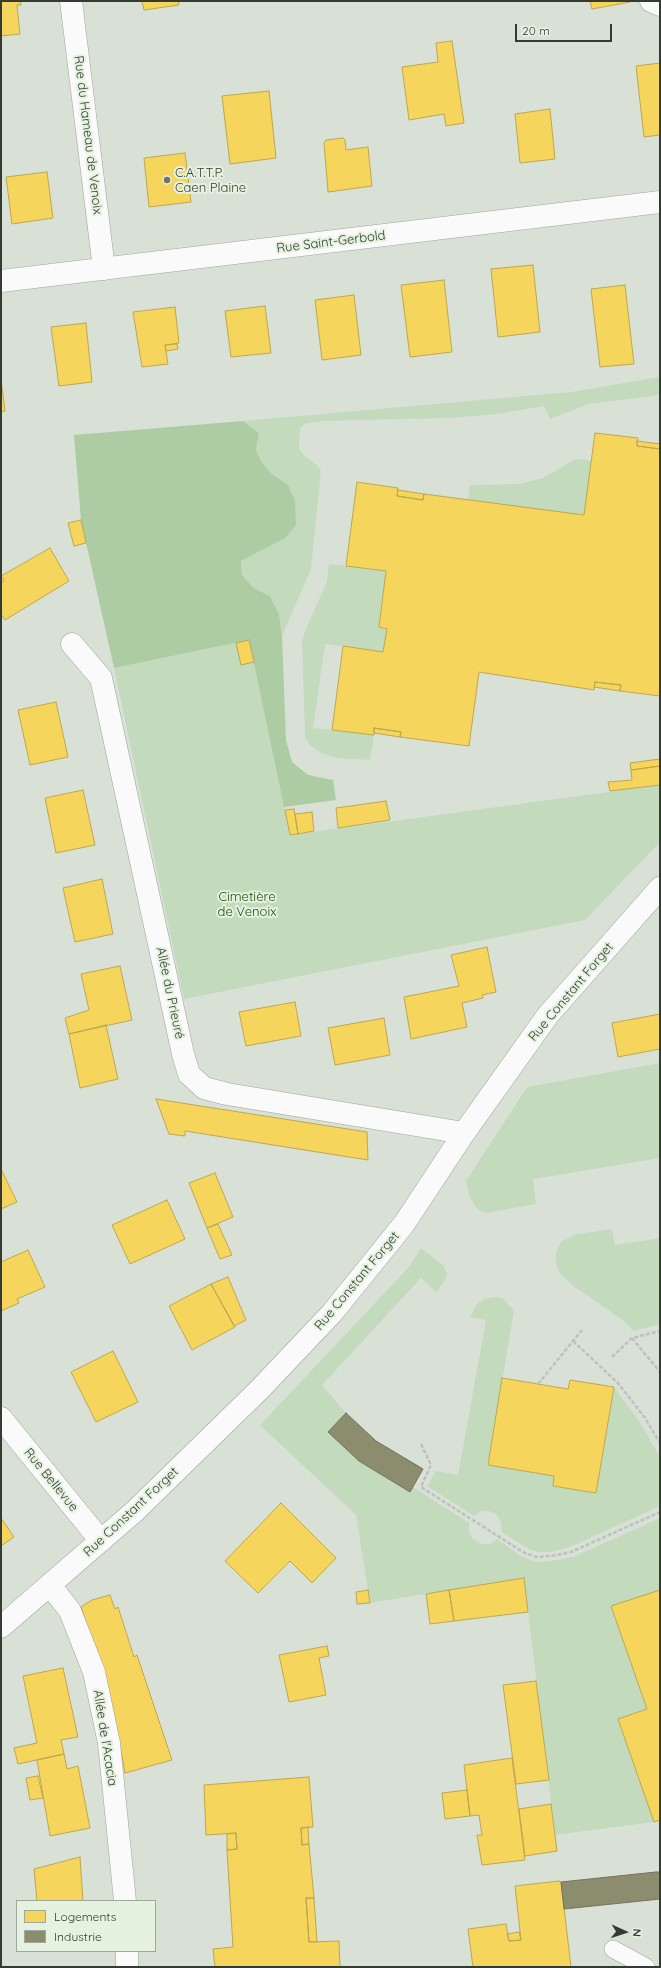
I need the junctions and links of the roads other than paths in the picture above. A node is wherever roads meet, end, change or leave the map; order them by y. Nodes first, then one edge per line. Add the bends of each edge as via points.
1 (71, 1) edge
2 (651, 1) edge
3 (660, 5) edge
4 (660, 202) edge
5 (104, 269) junction
6 (1, 280) edge
7 (72, 644) dead end
8 (660, 888) edge
9 (464, 1133) junction
10 (1, 1418) edge
11 (101, 1541) junction
12 (50, 1585) junction
13 (1, 1627) edge
14 (125, 1900) edge
15 (613, 1949) dead end
16 (127, 1952) edge
17 (128, 1967) edge
18 (646, 1967) edge
19 (654, 1967) edge
20 (660, 1967) edge

1 - 5 street, Rue du Hameau de Venoix
2 - 3 street
4 - 5 street, Rue Saint-Gerbold
5 - 6 street, Rue Saint-Gerbold
7 - 9 street, Allée du Prieuré via 101,678 189,1074 204,1088 227,1094
8 - 9 street, Rue Constant Forget via 548,1015
9 - 11 street, Rue Constant Forget via 404,1224 332,1313 254,1394
10 - 11 street, Rue Bellevue
11 - 12 street, Rue Constant Forget
12 - 13 street, Rue Constant Forget
12 - 14 street, Allée de l'Acacia via 70,1611 94,1672 109,1744
15 - 18 lane
16 - 17 street
19 - 20 lane

